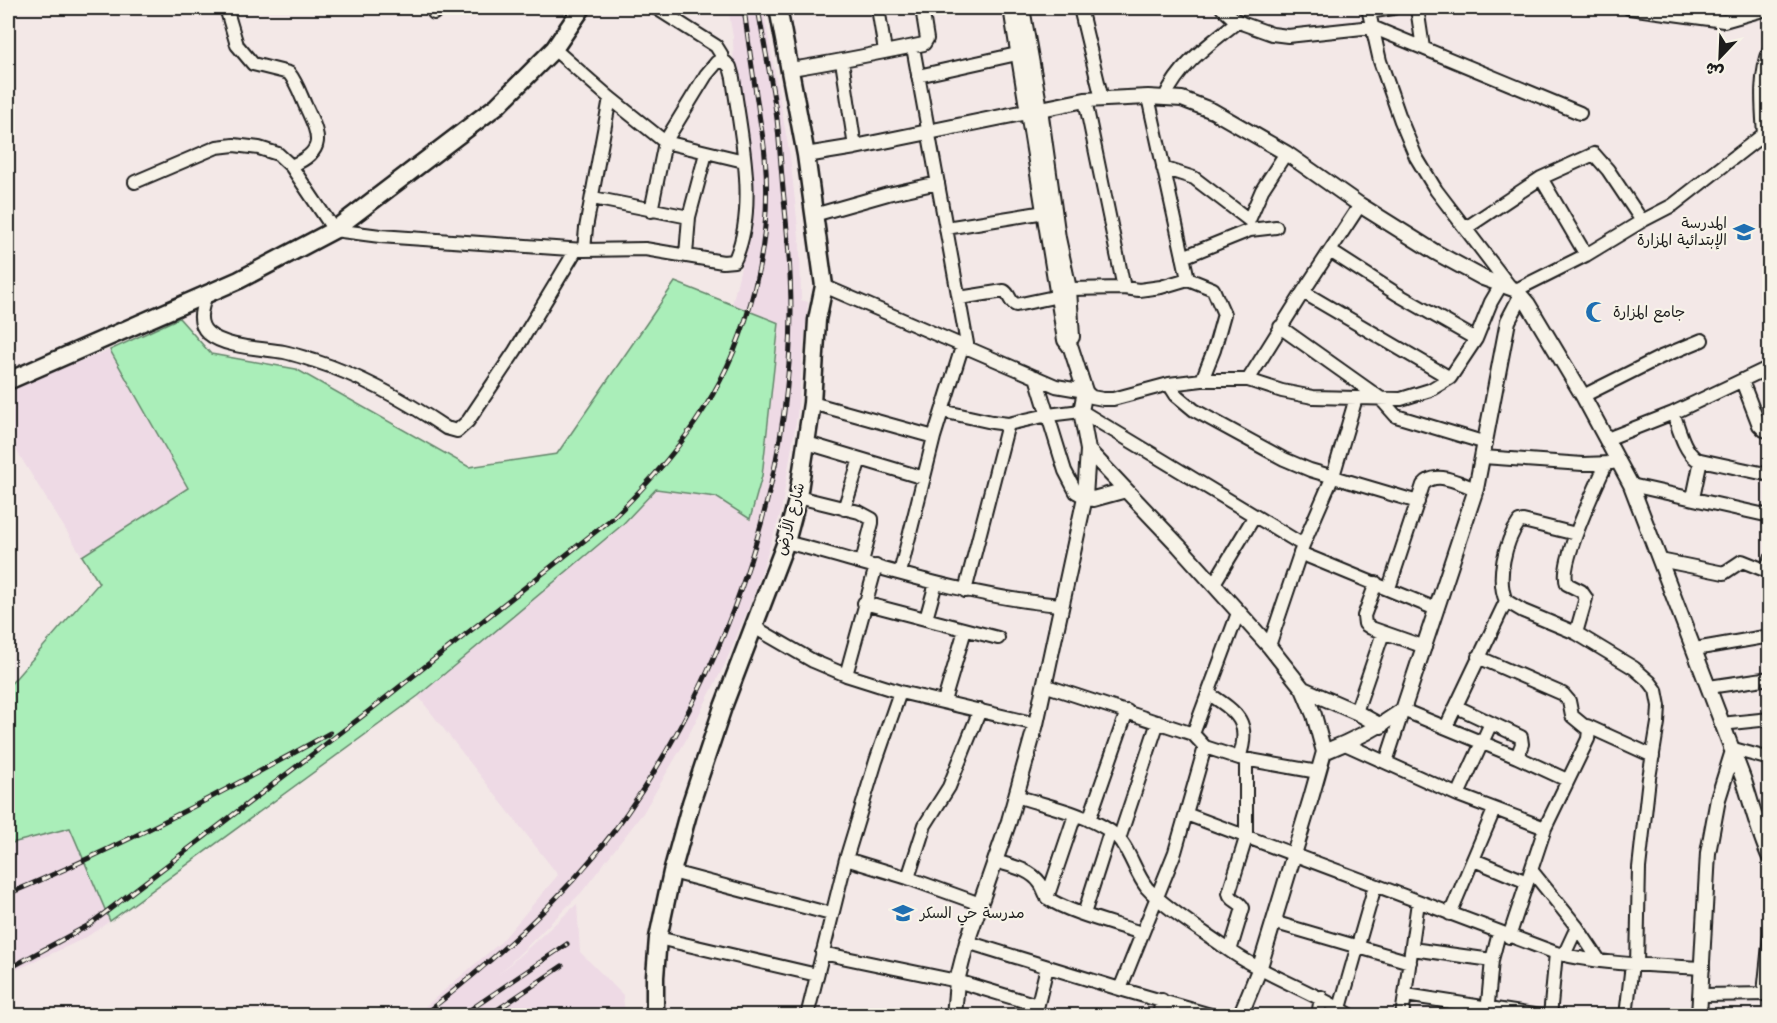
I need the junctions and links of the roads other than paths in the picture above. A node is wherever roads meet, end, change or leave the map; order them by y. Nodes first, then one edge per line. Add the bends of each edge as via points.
1 (226, 8) edge
2 (582, 8) edge
3 (656, 8) edge
4 (778, 8) edge
5 (878, 8) edge
6 (922, 8) edge
7 (1011, 8) edge
8 (1022, 8) edge
9 (1080, 8) edge
10 (1222, 8) edge
11 (1393, 8) edge
12 (1417, 8) edge
13 (1629, 8) edge
14 (1770, 8) edge
15 (1368, 10) edge
16 (1238, 21) junction
17 (1372, 27) junction
18 (913, 47) junction
19 (1423, 48) junction
20 (554, 49) junction
21 (1770, 49) edge
22 (885, 51) junction
23 (1017, 54) junction
24 (722, 61) junction
25 (842, 61) junction
26 (791, 69) junction
27 (918, 76) junction
28 (1766, 94) edge
29 (1148, 97) junction
30 (1165, 97) junction
31 (610, 98) junction
32 (1102, 99) junction
33 (1085, 100) junction
34 (1033, 110) junction
35 (1580, 113) dead end
36 (928, 131) junction
37 (1767, 135) edge
38 (665, 142) junction
39 (855, 147) junction
40 (706, 153) junction
41 (1286, 153) junction
42 (806, 155) junction
43 (744, 161) junction
44 (291, 166) junction
45 (1163, 168) junction
46 (1541, 178) junction
47 (135, 182) dead end
48 (938, 183) junction
49 (593, 198) junction
50 (1360, 205) junction
51 (651, 211) junction
52 (1044, 212) junction
53 (814, 215) junction
54 (689, 217) junction
55 (1642, 221) junction
56 (1249, 225) junction
57 (1276, 227) dead end
58 (946, 228) junction
59 (1466, 228) junction
60 (334, 230) junction
61 (580, 250) junction
62 (1330, 251) junction
63 (686, 255) junction
64 (1586, 255) junction
65 (1183, 257) junction
66 (1188, 279) junction
67 (824, 286) junction
68 (1124, 288) junction
69 (1512, 289) junction
70 (1303, 292) junction
71 (1064, 293) junction
72 (206, 294) junction
73 (959, 298) junction
74 (1280, 327) junction
75 (1476, 339) junction
76 (1702, 340) dead end
77 (965, 348) junction
78 (1770, 367) edge
79 (1036, 376) junction
80 (1450, 378) junction
81 (1202, 380) junction
82 (1248, 380) junction
83 (8, 381) edge
84 (1743, 381) junction
85 (1169, 384) junction
86 (1085, 391) junction
87 (1582, 396) junction
88 (1356, 398) junction
89 (1380, 398) junction
90 (812, 403) junction
91 (942, 411) junction
92 (1081, 411) junction
93 (1673, 413) junction
94 (1048, 415) junction
95 (1008, 423) junction
96 (1770, 432) edge
97 (934, 437) junction
98 (1607, 439) junction
99 (807, 443) junction
100 (1088, 450) junction
101 (1484, 450) junction
102 (860, 459) junction
103 (1701, 460) junction
104 (1613, 463) junction
105 (1333, 476) junction
106 (1770, 476) edge
107 (924, 478) junction
108 (1631, 485) junction
109 (1476, 489) junction
110 (1126, 490) junction
111 (798, 497) junction
112 (1085, 497) junction
113 (1693, 498) junction
114 (1418, 502) junction
115 (844, 509) junction
116 (1770, 516) edge
117 (1254, 517) junction
118 (1576, 534) junction
119 (786, 542) junction
120 (1301, 549) junction
121 (1660, 560) junction
122 (1770, 561) edge
123 (862, 562) junction
124 (876, 566) junction
125 (900, 573) junction
126 (936, 583) junction
127 (1376, 583) junction
128 (1213, 585) junction
129 (1389, 588) junction
130 (966, 591) junction
131 (1506, 601) junction
132 (864, 603) junction
133 (1061, 605) junction
134 (1436, 609) junction
135 (1238, 613) junction
136 (926, 619) junction
137 (754, 627) junction
138 (965, 630) junction
139 (1383, 633) junction
140 (1576, 633) junction
141 (1770, 636) edge
142 (998, 638) dead end
143 (1269, 646) junction
144 (1425, 647) junction
145 (1695, 649) junction
146 (1478, 657) junction
147 (846, 675) junction
148 (1770, 678) edge
149 (1044, 685) junction
150 (1709, 687) junction
151 (1303, 689) junction
152 (900, 692) junction
153 (1208, 693) junction
154 (944, 702) junction
155 (1456, 707) junction
156 (980, 710) junction
157 (1402, 710) junction
158 (1127, 711) junction
159 (1356, 712) junction
160 (1770, 718) edge
161 (1158, 722) junction
162 (1491, 723) junction
163 (1036, 724) junction
164 (1721, 724) junction
165 (1381, 726) junction
166 (1587, 726) junction
167 (1446, 727) junction
168 (1193, 734) junction
169 (1483, 743) junction
170 (1345, 744) junction
171 (1205, 747) junction
172 (1731, 751) junction
173 (1324, 752) junction
174 (1653, 756) junction
175 (1517, 757) junction
176 (1243, 759) junction
177 (1770, 759) edge
178 (1386, 762) junction
179 (1318, 772) junction
180 (1567, 780) junction
181 (1458, 795) junction
182 (1016, 796) junction
183 (1494, 810) junction
184 (1186, 814) junction
185 (1075, 815) junction
186 (1089, 820) junction
187 (1545, 828) junction
188 (1115, 836) junction
189 (1246, 838) junction
190 (1293, 855) junction
191 (1770, 858) edge
192 (846, 859) junction
193 (1474, 860) junction
194 (995, 861) junction
195 (672, 872) junction
196 (1529, 876) junction
197 (908, 878) junction
198 (1375, 886) junction
199 (1156, 897) junction
200 (1047, 898) junction
201 (1418, 902) junction
202 (980, 904) junction
203 (831, 914) junction
204 (1084, 914) junction
205 (1450, 914) junction
206 (1273, 922) junction
207 (1576, 927) junction
208 (1141, 933) junction
209 (1504, 935) junction
210 (1770, 935) edge
211 (658, 938) junction
212 (967, 942) junction
213 (1358, 947) junction
214 (1412, 949) junction
215 (1230, 951) junction
216 (822, 953) junction
217 (1560, 954) junction
218 (1492, 960) junction
219 (1599, 960) junction
220 (1410, 962) junction
221 (1634, 964) junction
222 (1047, 967) junction
223 (1703, 968) junction
224 (1259, 970) junction
225 (817, 975) junction
226 (957, 981) junction
227 (1120, 989) junction
228 (1767, 993) edge
229 (1702, 994) junction
230 (1406, 995) junction
231 (1321, 997) junction
232 (1162, 1000) junction
233 (1340, 1008) junction
234 (1036, 1010) edge
235 (1488, 1012) edge
236 (655, 1016) edge
237 (807, 1016) edge
238 (954, 1016) edge
239 (1159, 1016) edge
240 (1214, 1016) edge
241 (1240, 1016) edge
242 (1318, 1016) edge
243 (1352, 1016) edge
244 (1402, 1016) edge
245 (1540, 1016) edge
246 (1550, 1016) edge
247 (1626, 1016) edge
248 (1699, 1016) edge

1 - 44 street via 237,45 253,64 290,73 313,122 319,139 316,148
2 - 20 main road
3 - 24 street via 716,46
4 - 26 main road, شارع الأرض
5 - 22 street
6 - 18 street via 927,41
7 - 23 street
8 - 34 street
9 - 32 street
10 - 16 street
11 - 15 street
12 - 19 street
13 - 14 street via 1724,21
15 - 17 street
16 - 17 street via 1288,36
16 - 30 street via 1183,68
17 - 19 street
17 - 59 street via 1385,76 1416,157
18 - 22 street
18 - 27 street
19 - 35 street
20 - 31 street
20 - 60 main road via 498,105
21 - 28 street via 1764,65
22 - 25 street
23 - 27 street
23 - 34 street
24 - 38 street via 706,75
24 - 43 street via 730,67 733,78
25 - 26 street
25 - 39 street
26 - 42 main road, شارع الأرض
27 - 36 street
28 - 37 street
29 - 30 street
29 - 32 street
29 - 45 street
30 - 41 street via 1203,106
31 - 38 street
31 - 49 street
32 - 33 street
33 - 34 street
33 - 68 street
34 - 36 street
34 - 52 street
34 - 71 street via 1058,238
36 - 39 street
36 - 48 street
37 - 55 street via 1673,205
38 - 40 street
38 - 51 street
39 - 42 street
40 - 43 street
40 - 54 street
41 - 50 street
41 - 56 street via 1262,190
42 - 53 main road, شارع الأرض
43 - 63 street via 745,222 734,261
44 - 47 street via 270,151 225,146
44 - 60 street
45 - 56 street via 1194,178
45 - 65 street
46 - 55 street via 1597,155
46 - 59 street
46 - 64 street
48 - 53 street
48 - 58 street
49 - 51 street
49 - 61 street
50 - 62 street
50 - 69 street via 1449,260
51 - 54 street
52 - 58 street
52 - 71 street
53 - 67 main road, شارع الأرض
54 - 63 street
55 - 64 street
56 - 57 street
56 - 65 street
58 - 73 street
59 - 69 street
60 - 61 street
60 - 72 main road
61 - 63 street via 626,248
61 - 72 street via 468,421 457,431 391,394 318,362 217,338 201,322
62 - 70 street
62 - 75 street
64 - 69 street
65 - 66 street
66 - 68 street via 1139,290
66 - 81 street via 1213,289 1224,314
67 - 77 street
67 - 90 main road, شارع الأرض
68 - 71 street
69 - 75 street via 1491,302
69 - 87 street via 1528,304
69 - 101 street
70 - 74 street
70 - 80 street
71 - 73 street via 1016,305 1004,291
71 - 86 street via 1065,340
72 - 83 main road
73 - 77 street
74 - 82 street
74 - 89 street
75 - 80 street
76 - 87 street
77 - 79 street
77 - 91 street
78 - 84 street
79 - 86 street via 1056,386
79 - 94 street
80 - 89 street via 1439,386 1401,399
81 - 82 street
81 - 85 street
82 - 88 street via 1299,395
84 - 93 street
84 - 96 street via 1759,425
85 - 86 street via 1113,399 1097,398
85 - 105 street via 1186,405 1213,421 1310,471
86 - 92 street
87 - 98 street
88 - 89 street
88 - 105 street
89 - 101 street via 1401,418
90 - 97 street
90 - 99 main road, شارع الأرض
91 - 95 street
91 - 97 street
92 - 94 street
92 - 100 street
92 - 117 street
93 - 98 street
93 - 103 street via 1690,455
94 - 95 street
94 - 112 street via 1067,477 1076,492
95 - 130 street
97 - 107 street
98 - 104 street
99 - 102 street
99 - 111 main road, شارع الأرض
100 - 110 street
100 - 112 street
101 - 104 street
101 - 109 street
102 - 107 street
102 - 115 street
103 - 106 street
103 - 113 street
104 - 108 street
104 - 118 street
105 - 114 street
105 - 120 street
107 - 125 street
108 - 113 street
108 - 121 street
109 - 114 street via 1440,477 1431,478 1423,485
109 - 134 street
110 - 112 street via 1094,499
110 - 128 street
111 - 115 street
111 - 119 main road, شارع الأرض
112 - 133 street
113 - 116 street
114 - 129 street
115 - 123 street via 872,519
117 - 120 street
117 - 128 street
118 - 131 street via 1519,522 1503,564 1502,589
118 - 140 street via 1565,575 1567,584 1586,598
119 - 123 street
119 - 137 main road, شارع الأرض
120 - 127 street
120 - 143 street
121 - 122 street via 1724,573 1742,561 1762,569
121 - 145 street
123 - 124 street
124 - 125 street
124 - 132 street
125 - 126 street
126 - 130 street
126 - 136 street
127 - 129 street
127 - 139 street via 1363,621
128 - 135 street
129 - 134 street
130 - 133 street
131 - 140 street
131 - 146 street
132 - 136 street
132 - 147 street
133 - 149 street
134 - 144 street
135 - 143 street
135 - 153 street
136 - 138 street
137 - 147 street
137 - 195 main road, شارع الأرض via 723,706
138 - 142 street
138 - 154 street
139 - 144 street
139 - 159 street
140 - 174 street via 1634,668 1656,690 1659,706
141 - 145 street
143 - 151 street
144 - 157 street
145 - 150 street
146 - 155 street
146 - 166 street via 1563,694 1572,716
147 - 152 street
148 - 150 street
149 - 158 street
149 - 163 street
150 - 164 street
151 - 159 street
151 - 173 street
152 - 154 street
152 - 192 street
153 - 168 street
153 - 176 street via 1228,706 1241,723 1245,737
154 - 156 street
155 - 162 street
155 - 167 street
156 - 163 street
156 - 197 street via 949,787 925,825
157 - 165 street
157 - 167 street
157 - 178 street
158 - 161 street
158 - 186 street
159 - 165 street
160 - 164 street
161 - 168 street
161 - 188 street
162 - 169 street
162 - 175 street via 1521,737
163 - 182 street
164 - 172 street
165 - 170 street
166 - 174 street
166 - 180 street via 1588,740
167 - 169 street
168 - 171 street
169 - 175 street
169 - 181 street
170 - 173 street
170 - 178 street
171 - 176 street
171 - 184 street
172 - 177 street
172 - 191 street
172 - 223 street via 1708,853
173 - 179 street
174 - 221 street via 1638,868
175 - 180 street
176 - 179 street
176 - 189 street
178 - 181 street
179 - 190 street
180 - 187 street
181 - 183 street
182 - 185 street
182 - 194 street
183 - 187 street
183 - 193 street
184 - 189 street
184 - 199 street
185 - 186 street
185 - 200 street
186 - 188 street
187 - 196 street
188 - 199 street
188 - 204 street
189 - 190 street
189 - 215 street via 1229,893 1243,908
190 - 198 street
190 - 206 street
192 - 197 street
192 - 203 street
193 - 196 street
193 - 205 street
194 - 200 street via 1034,876
194 - 202 street
195 - 203 street
195 - 211 main road, شارع الأرض
196 - 207 street
196 - 209 street
197 - 202 street
198 - 201 street
198 - 213 street
199 - 208 street
199 - 215 street
200 - 204 street
201 - 205 street
201 - 214 street
202 - 212 street
203 - 216 street
204 - 208 street
205 - 209 street
206 - 213 street
206 - 224 street
207 - 217 street
207 - 219 street
208 - 227 street
209 - 217 street
209 - 218 street
210 - 228 street
211 - 225 street
211 - 236 main road, شارع الأرض
212 - 222 street
212 - 226 street
213 - 220 street
213 - 233 street
214 - 218 street
214 - 220 street
215 - 224 street
216 - 225 street
216 - 226 street
217 - 219 street
217 - 246 street
218 - 235 street
219 - 221 street
220 - 230 street
221 - 223 street
221 - 247 street
222 - 227 street
222 - 234 street
223 - 229 street
224 - 231 street
224 - 241 street
225 - 237 street
226 - 234 street
226 - 238 street
227 - 232 street
228 - 229 street
229 - 248 street
230 - 235 street
230 - 244 street
231 - 233 street
231 - 242 street
232 - 239 street
232 - 240 street
233 - 243 street
235 - 245 street

